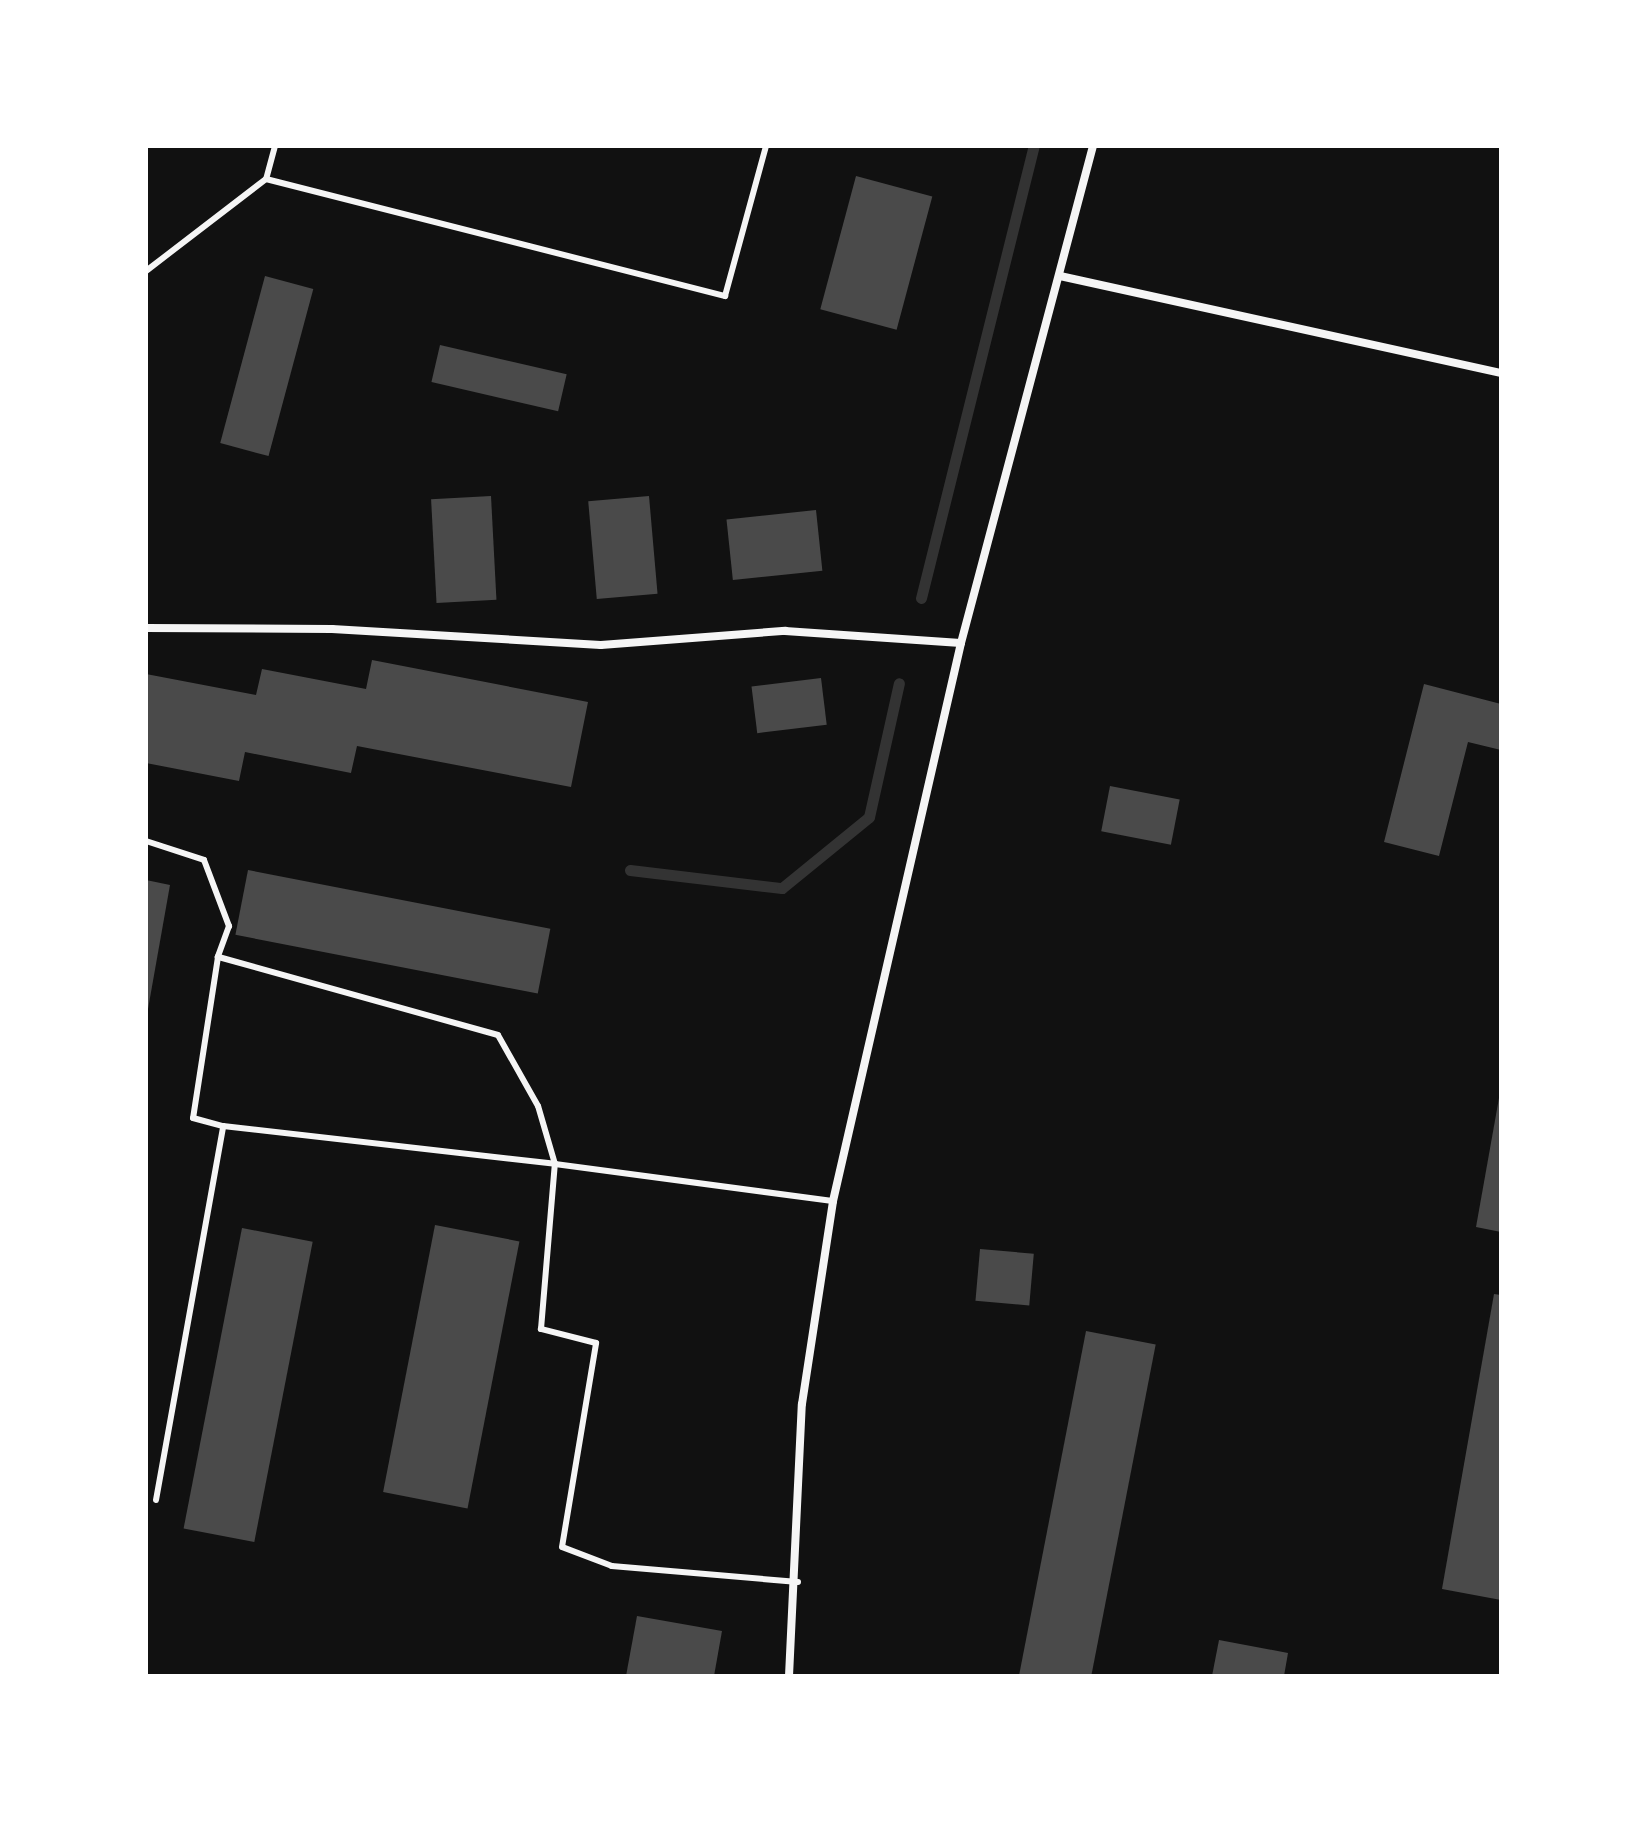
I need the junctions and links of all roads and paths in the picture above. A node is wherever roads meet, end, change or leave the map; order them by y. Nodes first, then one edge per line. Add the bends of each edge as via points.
1 (275, 146) edge
2 (766, 146) edge
3 (1093, 146) edge
4 (266, 179) junction
5 (146, 271) edge
6 (1060, 276) junction
7 (1501, 373) edge
8 (146, 628) edge
9 (961, 643) junction
10 (146, 841) edge
11 (218, 957) junction
12 (223, 1126) junction
13 (555, 1164) junction
14 (833, 1201) junction
15 (156, 1500) dead end
16 (798, 1582) junction
17 (789, 1676) edge

1 - 4 lane
2 - 4 lane via 725,296
3 - 6 street
4 - 5 lane
6 - 7 street
6 - 9 street
8 - 9 street via 332,629 601,645 785,631
9 - 14 street
10 - 11 lane via 204,860 229,926
11 - 12 lane via 193,1118
11 - 13 lane via 498,1035 538,1106
12 - 13 lane
12 - 15 lane
13 - 14 lane
13 - 16 lane via 541,1329 596,1343 562,1547 612,1566
14 - 16 street via 802,1404
16 - 17 street

